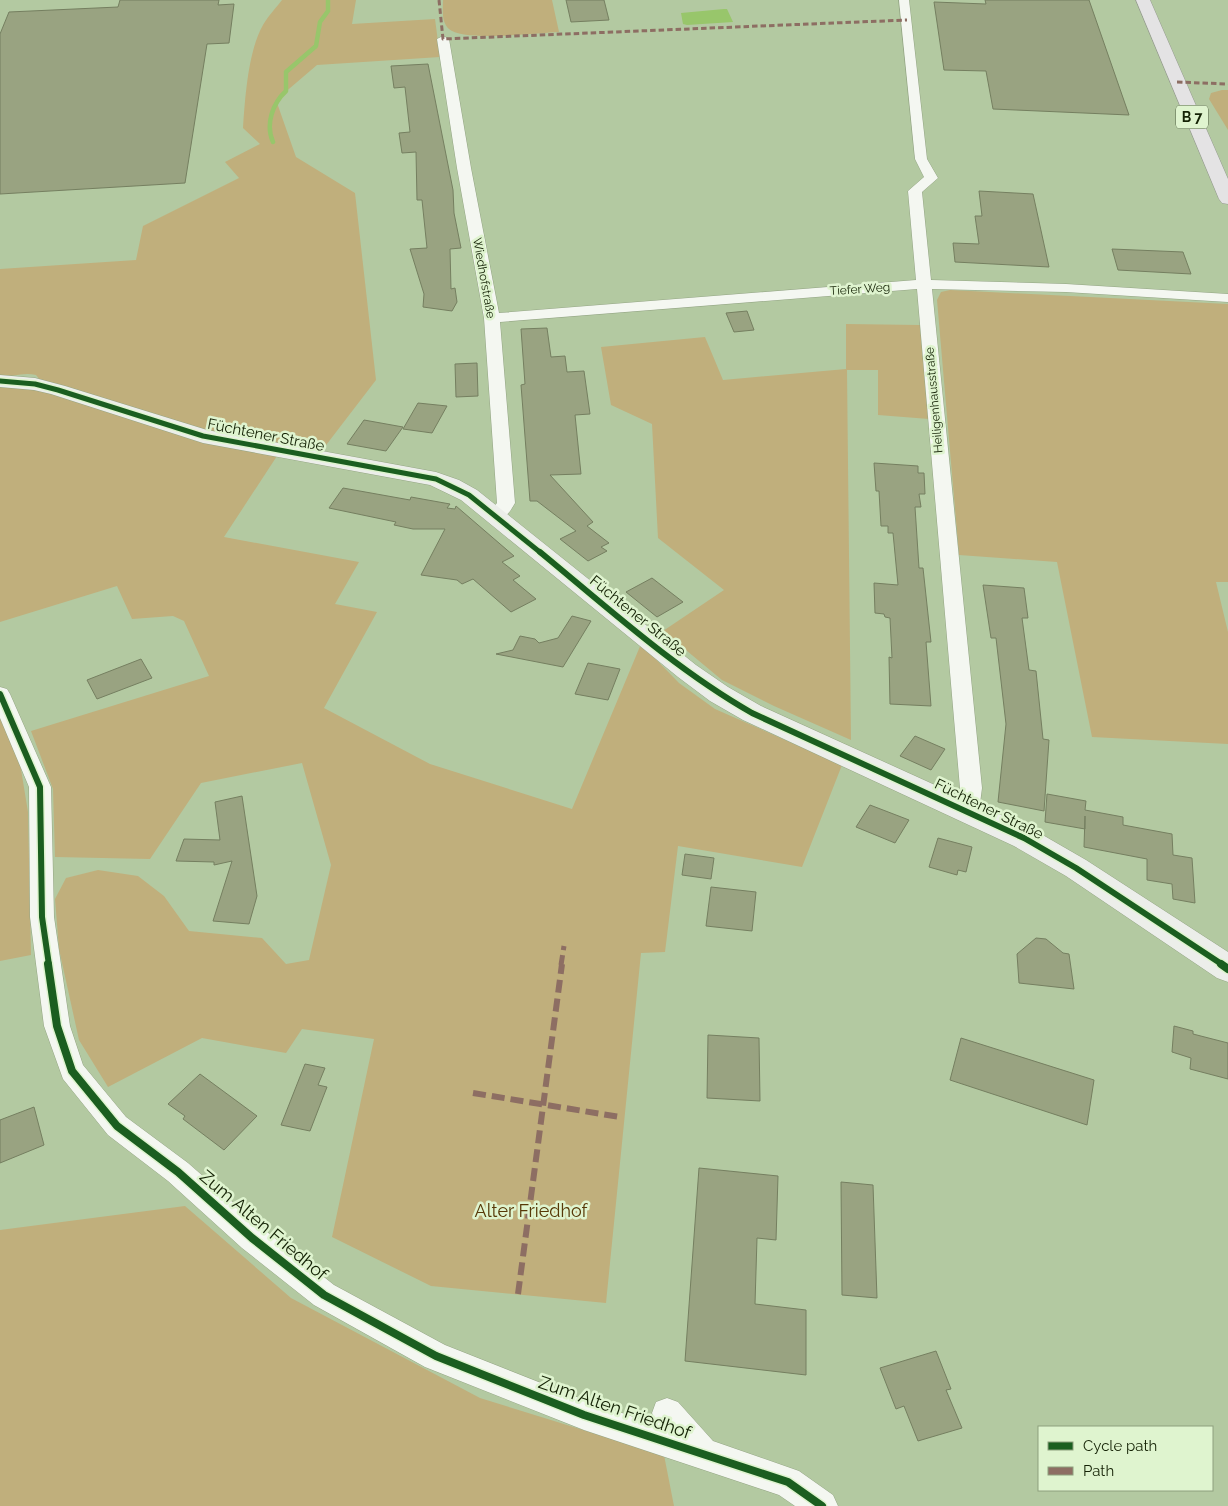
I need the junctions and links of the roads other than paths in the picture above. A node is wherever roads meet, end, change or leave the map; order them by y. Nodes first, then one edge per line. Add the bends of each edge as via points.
1 (904, 0) edge
2 (1143, 0) edge
3 (443, 39) dead end
4 (1228, 199) edge
5 (923, 284) junction
6 (1228, 298) edge
7 (492, 318) junction
8 (0, 381) edge
9 (495, 516) junction
10 (0, 694) edge
11 (968, 811) junction
12 (1228, 969) edge
13 (666, 1413) dead end
14 (703, 1453) junction
15 (822, 1506) edge

1 - 5 street, Heiligenhausstraße via 921,159 931,178 915,191
2 - 4 main road, B 7
3 - 7 street, Wiedhofstraße
5 - 6 street, Tiefer Weg via 1066,288
5 - 7 street, Tiefer Weg
5 - 11 street, Heiligenhausstraße via 971,788
7 - 9 street, Wiedhofstraße via 506,503
8 - 9 street, Füchtener Straße via 58,390 212,438 436,479 469,495
9 - 11 street, Füchtener Straße via 687,672 719,694 804,738
10 - 14 street, Zum Alten Friedhof via 40,786 42,917 57,1026 72,1071 117,1126 178,1172 252,1238 324,1295 436,1356 584,1415
11 - 12 street, Füchtener Straße via 1076,868
13 - 14 street
14 - 15 street, Zum Alten Friedhof via 788,1482

